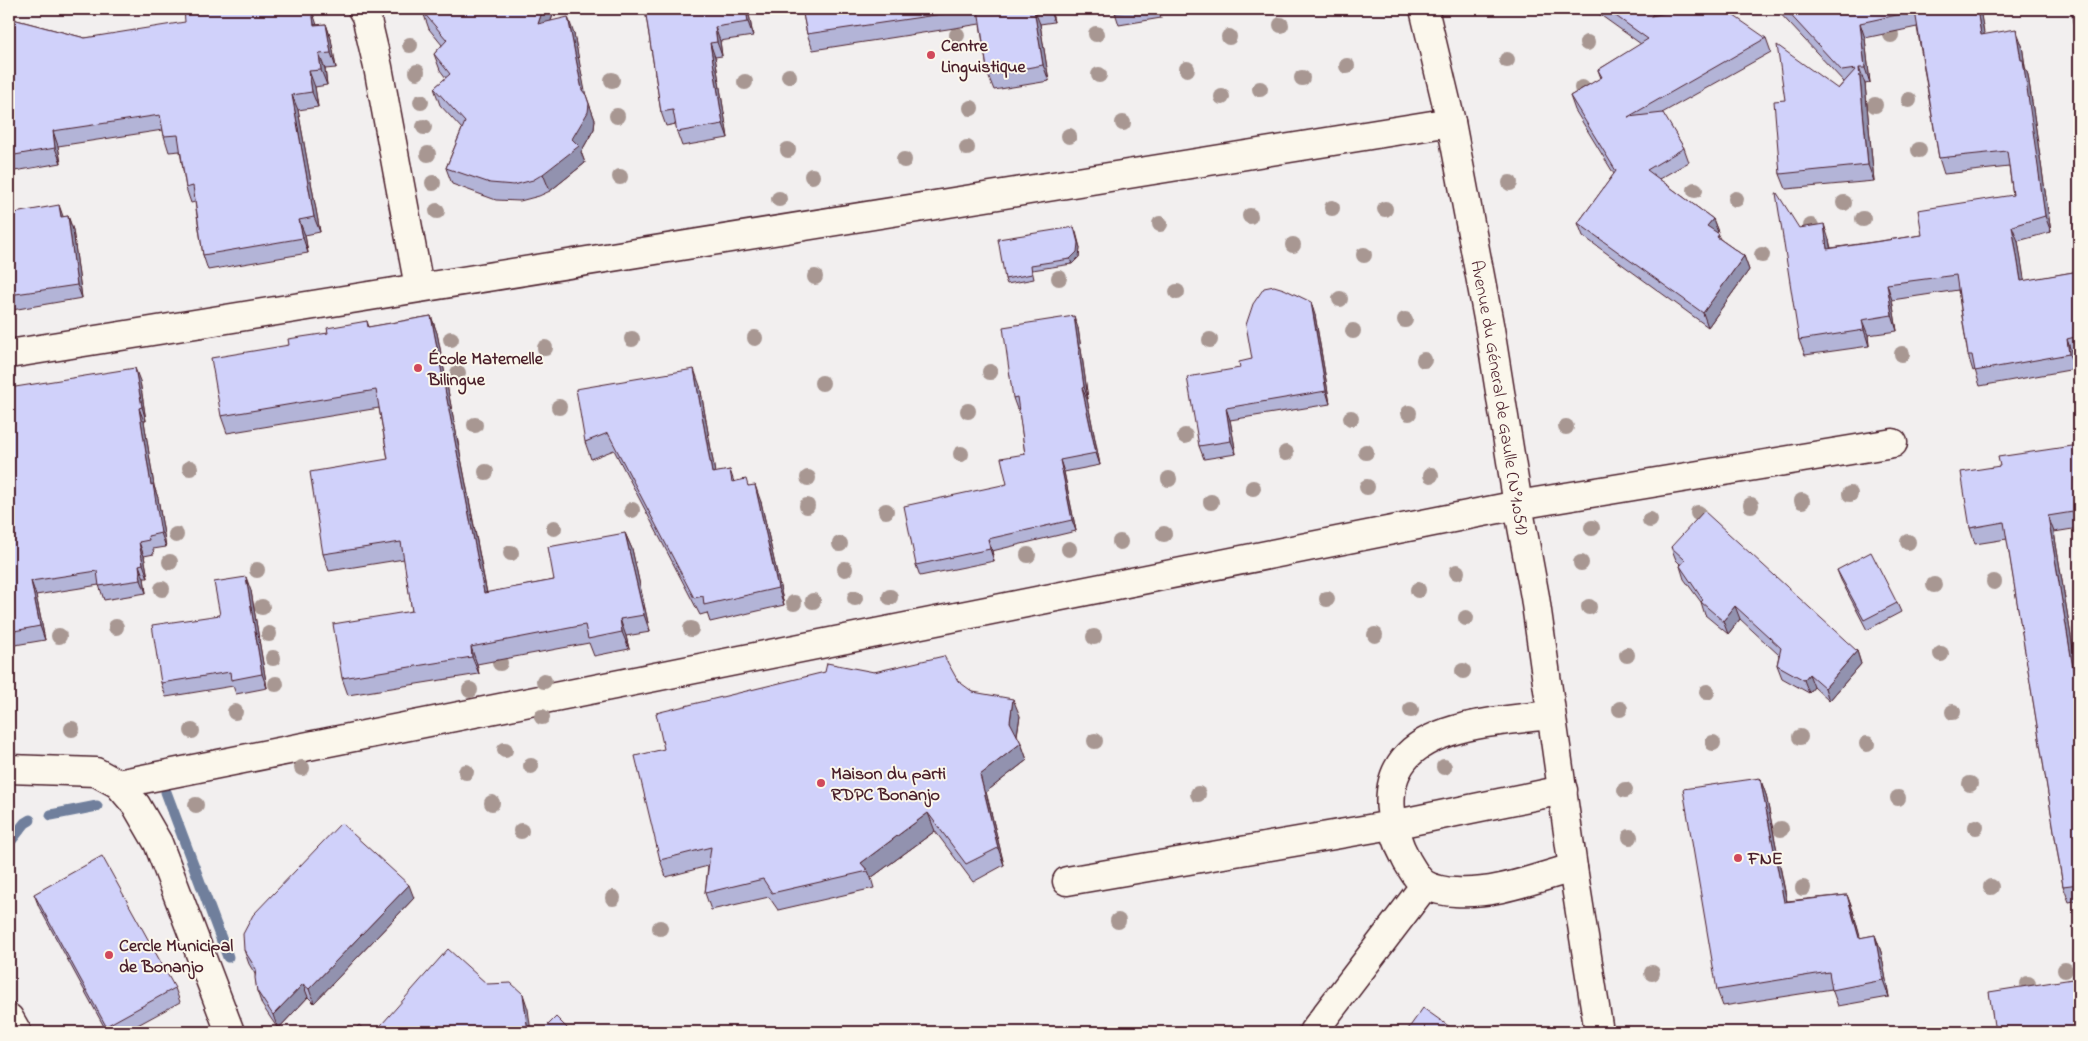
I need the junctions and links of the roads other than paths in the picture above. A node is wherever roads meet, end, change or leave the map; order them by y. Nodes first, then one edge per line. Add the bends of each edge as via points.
1 (362, 9) edge
2 (1424, 9) edge
3 (1452, 122) junction
4 (419, 287) junction
5 (9, 354) edge
6 (1894, 443) dead end
7 (1518, 505) junction
8 (1551, 715) junction
9 (9, 769) edge
10 (118, 784) junction
11 (1563, 790) junction
12 (1392, 826) junction
13 (1573, 868) junction
14 (1067, 882) dead end
15 (1426, 885) junction
16 (9, 1018) edge
17 (18, 1032) edge
18 (230, 1032) edge
19 (1313, 1032) edge
20 (1599, 1032) edge

1 - 4 main road via 378,67
2 - 3 main road, Avenue du Géneral de Gaulle (N°1.051)
3 - 4 main road
3 - 7 main road, Avenue du Géneral de Gaulle (N°1.051)
4 - 5 main road
6 - 7 main road
7 - 8 main road, Avenue du Géneral de Gaulle (N°1.051) via 1535,596
7 - 10 main road
8 - 11 main road, Avenue du Géneral de Gaulle (N°1.051)
8 - 12 main road via 1473,725 1434,737 1408,755 1395,775 1390,796
9 - 10 main road via 96,772
10 - 18 main road via 136,805 158,843
11 - 12 main road
11 - 13 main road, Avenue du Géneral de Gaulle (N°1.051)
12 - 14 main road
12 - 15 main road via 1399,848 1413,872
13 - 15 main road via 1488,891 1454,892
13 - 20 main road, Avenue du Géneral de Gaulle (N°1.051)
15 - 19 main road
16 - 17 main road

